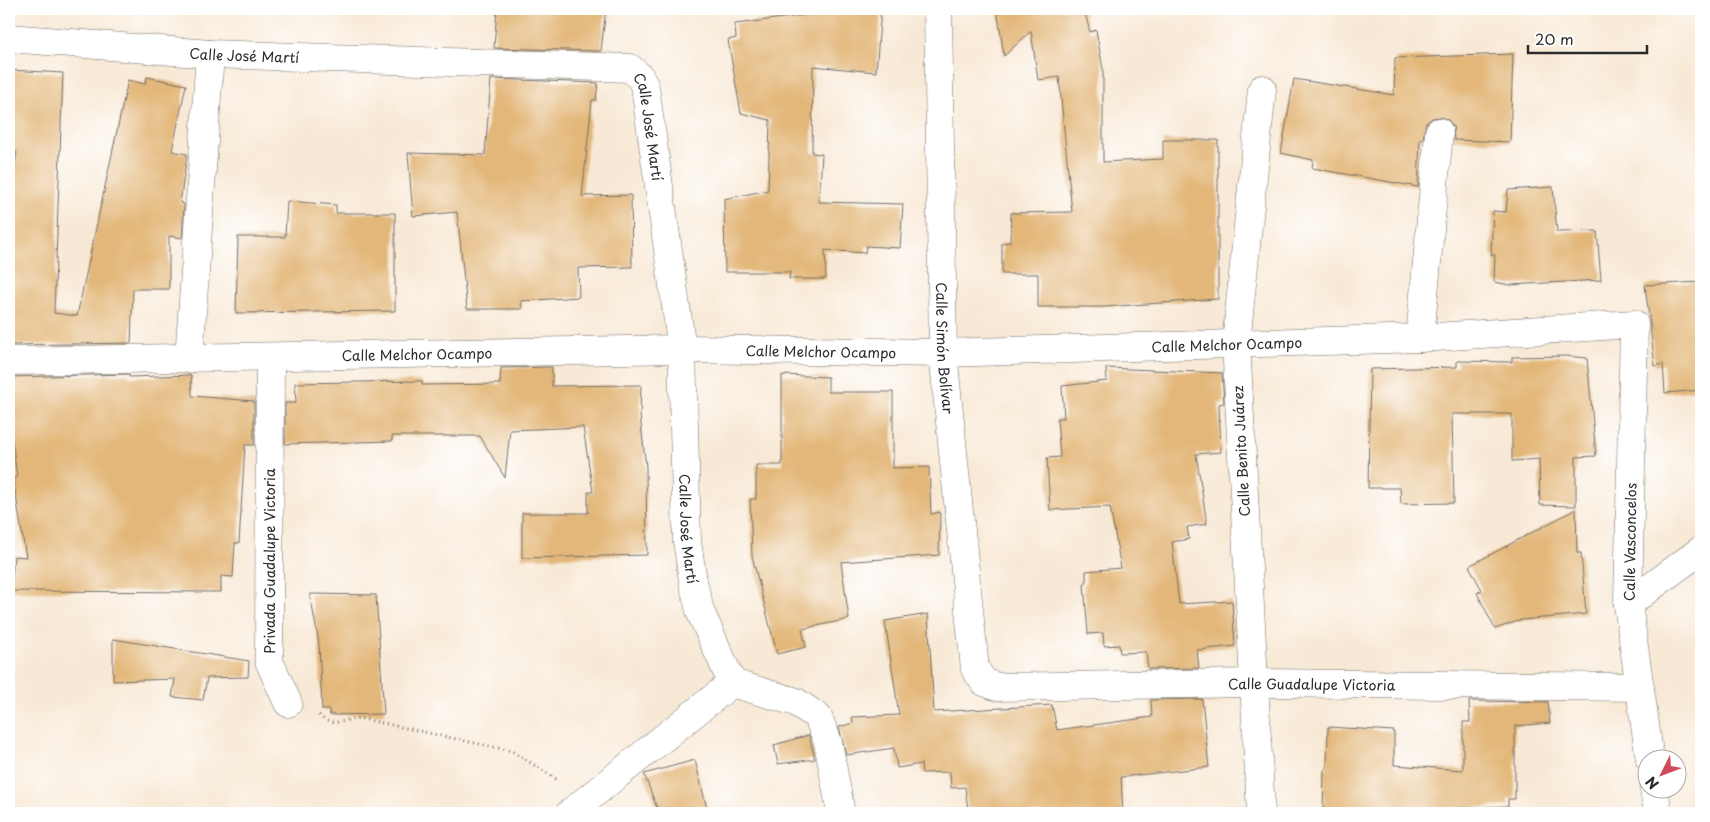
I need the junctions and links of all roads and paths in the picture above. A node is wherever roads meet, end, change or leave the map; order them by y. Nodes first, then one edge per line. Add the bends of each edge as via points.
1 (938, 9) edge
2 (9, 38) edge
3 (210, 54) junction
4 (1262, 90) dead end
5 (1439, 132) dead end
6 (1634, 324) joint
7 (1420, 338) junction
8 (1236, 344) junction
9 (682, 349) junction
10 (943, 354) junction
11 (270, 358) junction
12 (189, 359) junction
13 (9, 361) edge
14 (1701, 550) edge
15 (1628, 604) junction
16 (984, 682) joint
17 (732, 683) junction
18 (1253, 683) junction
19 (1640, 688) junction
20 (288, 703) joint
21 (1649, 750) edge
22 (1656, 800) edge
23 (579, 806) edge
24 (1265, 811) edge
25 (841, 813) edge
26 (1658, 813) edge

1 - 10 street, Calle Simón Bolívar
2 - 3 street, Calle José Martí
3 - 9 street, Calle José Martí via 630,68 645,87
3 - 12 street
4 - 8 street, Calle Benito Juárez
5 - 7 street
6 - 7 street, Calle Melchor Ocampo
6 - 15 street, Calle Vasconcelos
7 - 8 street, Calle Melchor Ocampo
8 - 10 street, Calle Melchor Ocampo
8 - 18 street, Calle Benito Juárez
9 - 10 street, Calle Melchor Ocampo
9 - 11 street, Calle Melchor Ocampo
9 - 17 street, Calle José Martí via 687,541 700,611
10 - 16 street, Calle Simón Bolívar via 975,669
11 - 12 street, Calle Melchor Ocampo
11 - 20 street, Privada Guadalupe Victoria via 269,661
12 - 13 street, Calle Melchor Ocampo
14 - 15 street
15 - 19 street, Calle Vasconcelos
16 - 18 street, Calle Guadalupe Victoria via 998,687
17 - 23 street
17 - 25 street via 796,702 818,718 828,742
18 - 19 street, Calle Guadalupe Victoria
18 - 24 street, Calle Benito Juárez
19 - 21 street, Calle Vasconcelos
20 - 23 path via 307,702 324,720 336,724 359,718 512,751
22 - 26 street

